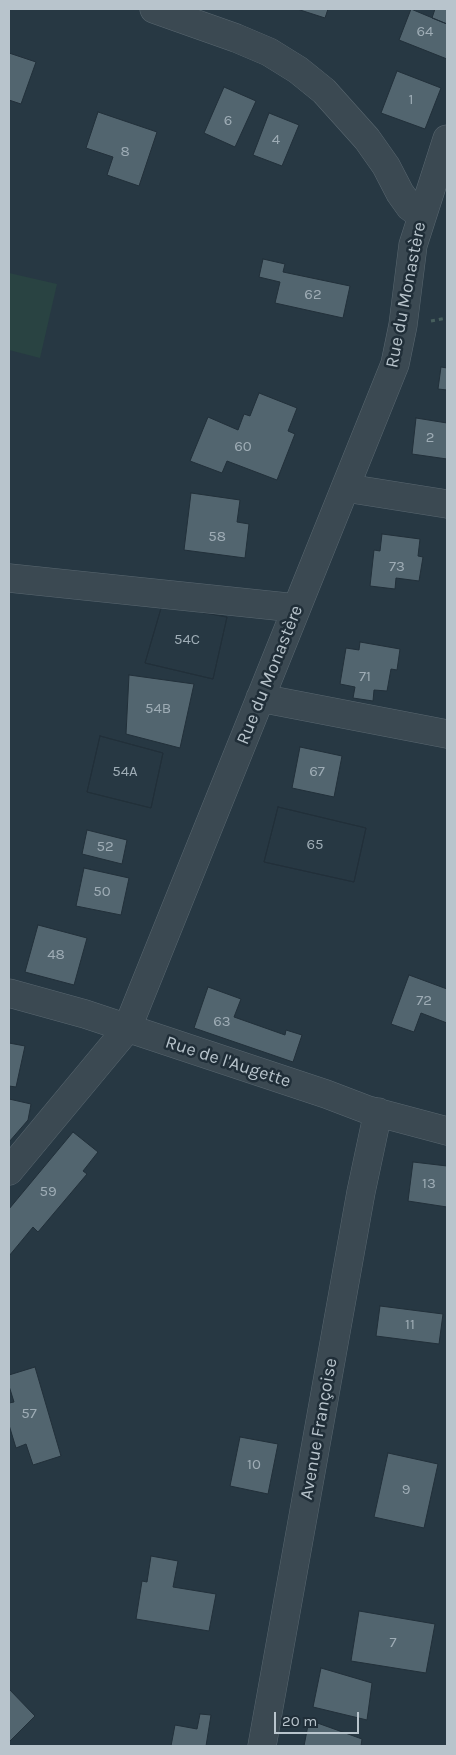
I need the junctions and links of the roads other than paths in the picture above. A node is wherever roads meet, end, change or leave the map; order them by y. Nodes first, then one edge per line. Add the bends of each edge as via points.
1 (154, 9) edge
2 (447, 139) edge
3 (422, 216) junction
4 (346, 488) junction
5 (447, 504) edge
6 (9, 578) edge
7 (296, 608) junction
8 (260, 698) junction
9 (447, 734) edge
10 (9, 993) edge
11 (127, 1028) junction
12 (378, 1112) junction
13 (447, 1131) edge
14 (9, 1171) edge
15 (262, 1746) edge

1 - 3 street via 236,38 269,52 298,70 324,91 367,139 410,207
2 - 3 street, Rue du Monastère
3 - 4 street, Rue du Monastère via 413,245 395,364
4 - 5 street
4 - 7 street, Rue du Monastère
6 - 7 street
7 - 8 street, Rue du Monastère
8 - 9 street
8 - 11 street, Rue du Monastère
10 - 11 street, Rue de l'Augette
11 - 12 street, Rue de l'Augette
11 - 14 street, Rue du Monastère
12 - 13 street, Rue de l'Augette
12 - 15 street, Avenue Françoise

